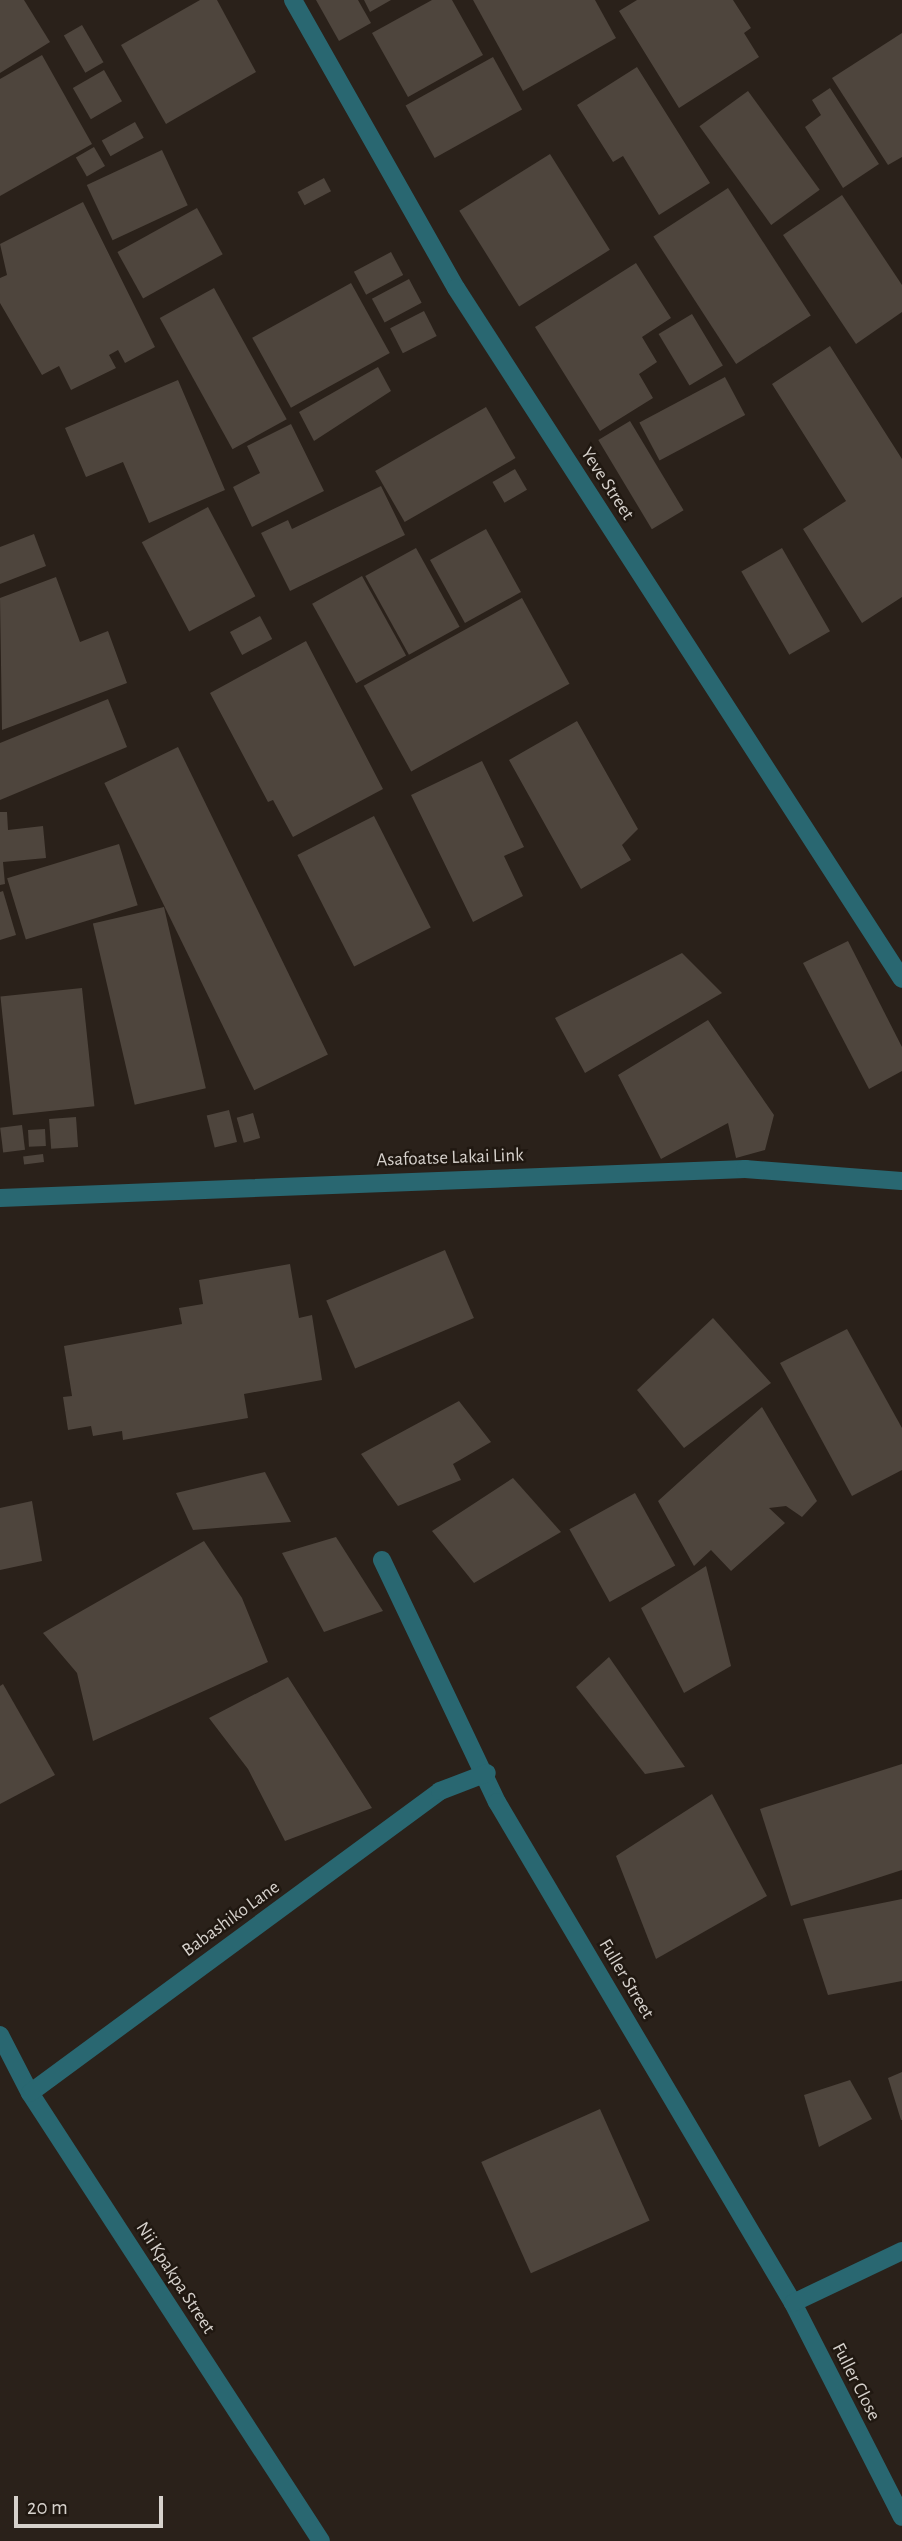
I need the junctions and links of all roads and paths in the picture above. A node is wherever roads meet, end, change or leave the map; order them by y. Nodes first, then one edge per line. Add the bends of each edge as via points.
1 (293, 0) edge
2 (902, 979) edge
3 (902, 1181) edge
4 (0, 1198) edge
5 (382, 1560) dead end
6 (487, 1773) junction
7 (0, 2035) edge
8 (30, 2093) junction
9 (902, 2251) edge
10 (793, 2304) junction
11 (902, 2517) edge
12 (321, 2541) edge

1 - 2 street, Yeve Street via 456,288
3 - 4 street, Asafoatse Lakai Link via 745,1169
5 - 6 street, Fuller Street
6 - 8 street, Babashiko Lane via 458,1782
6 - 10 street, Fuller Street via 497,1802
7 - 8 street, Nii Kpakpa Street
8 - 12 street, Nii Kpakpa Street
9 - 10 street
10 - 11 street, Fuller Close

